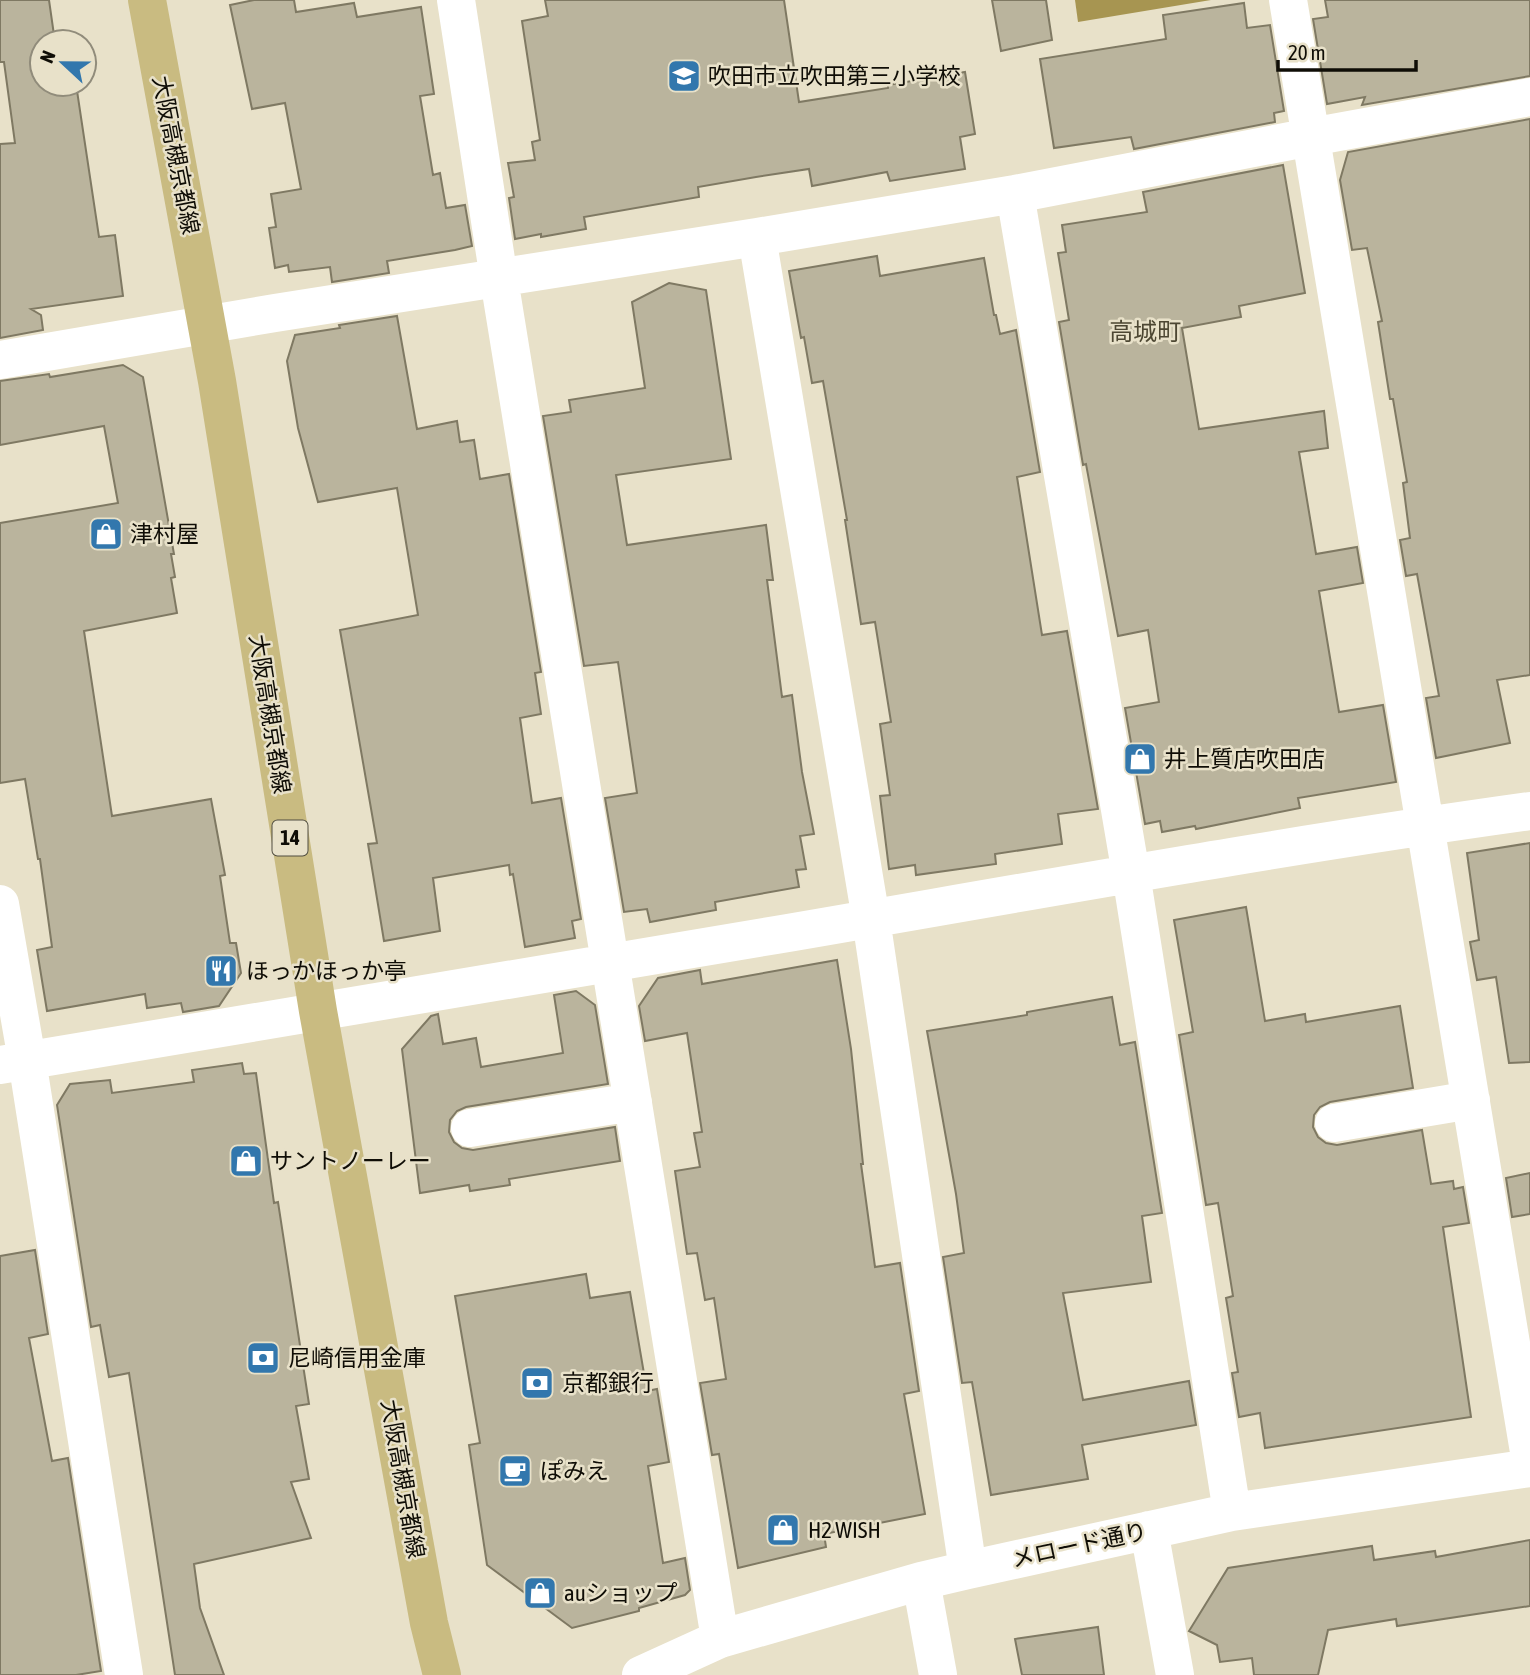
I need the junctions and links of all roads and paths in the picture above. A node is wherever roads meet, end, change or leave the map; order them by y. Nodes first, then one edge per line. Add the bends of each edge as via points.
1 (147, 0) edge
2 (456, 0) edge
3 (1288, 0) edge
4 (1530, 97) edge
5 (1311, 137) junction
6 (1015, 194) junction
7 (757, 237) junction
8 (499, 279) junction
9 (208, 325) junction
10 (0, 360) edge
11 (1530, 811) edge
12 (1426, 826) junction
13 (1131, 874) junction
14 (0, 904) edge
15 (871, 919) junction
16 (611, 964) junction
17 (318, 1011) junction
18 (13, 1062) edge
19 (1471, 1100) junction
20 (633, 1102) junction
21 (1334, 1123) dead end
22 (470, 1128) dead end
23 (1530, 1458) edge
24 (1530, 1468) edge
25 (1232, 1513) junction
26 (1149, 1530) junction
27 (968, 1570) junction
28 (921, 1581) junction
29 (720, 1639) junction
30 (124, 1675) edge
31 (442, 1675) edge
32 (640, 1675) edge
33 (938, 1675) edge
34 (1174, 1675) edge

1 - 9 main road, 大阪高槻京都線 / 14
2 - 8 street
3 - 5 street
4 - 5 street
5 - 6 street
5 - 12 street
6 - 7 street
6 - 13 street
7 - 8 street
7 - 15 street
8 - 9 street
8 - 16 street
9 - 10 street
9 - 17 main road, 大阪高槻京都線 / 14
11 - 12 street
12 - 13 street
12 - 19 street
13 - 15 street
13 - 25 street
14 - 18 street
15 - 16 street
15 - 27 street
16 - 17 street
16 - 20 street
17 - 18 street
17 - 31 main road, 大阪高槻京都線 / 14
18 - 30 street
19 - 21 street
19 - 23 street
20 - 22 street
20 - 29 street
24 - 25 street, メロード通り
25 - 26 street, メロード通り
26 - 27 street, メロード通り
26 - 34 street
27 - 28 street, メロード通り
28 - 29 street, メロード通り
28 - 33 street
29 - 32 street, メロード通り

